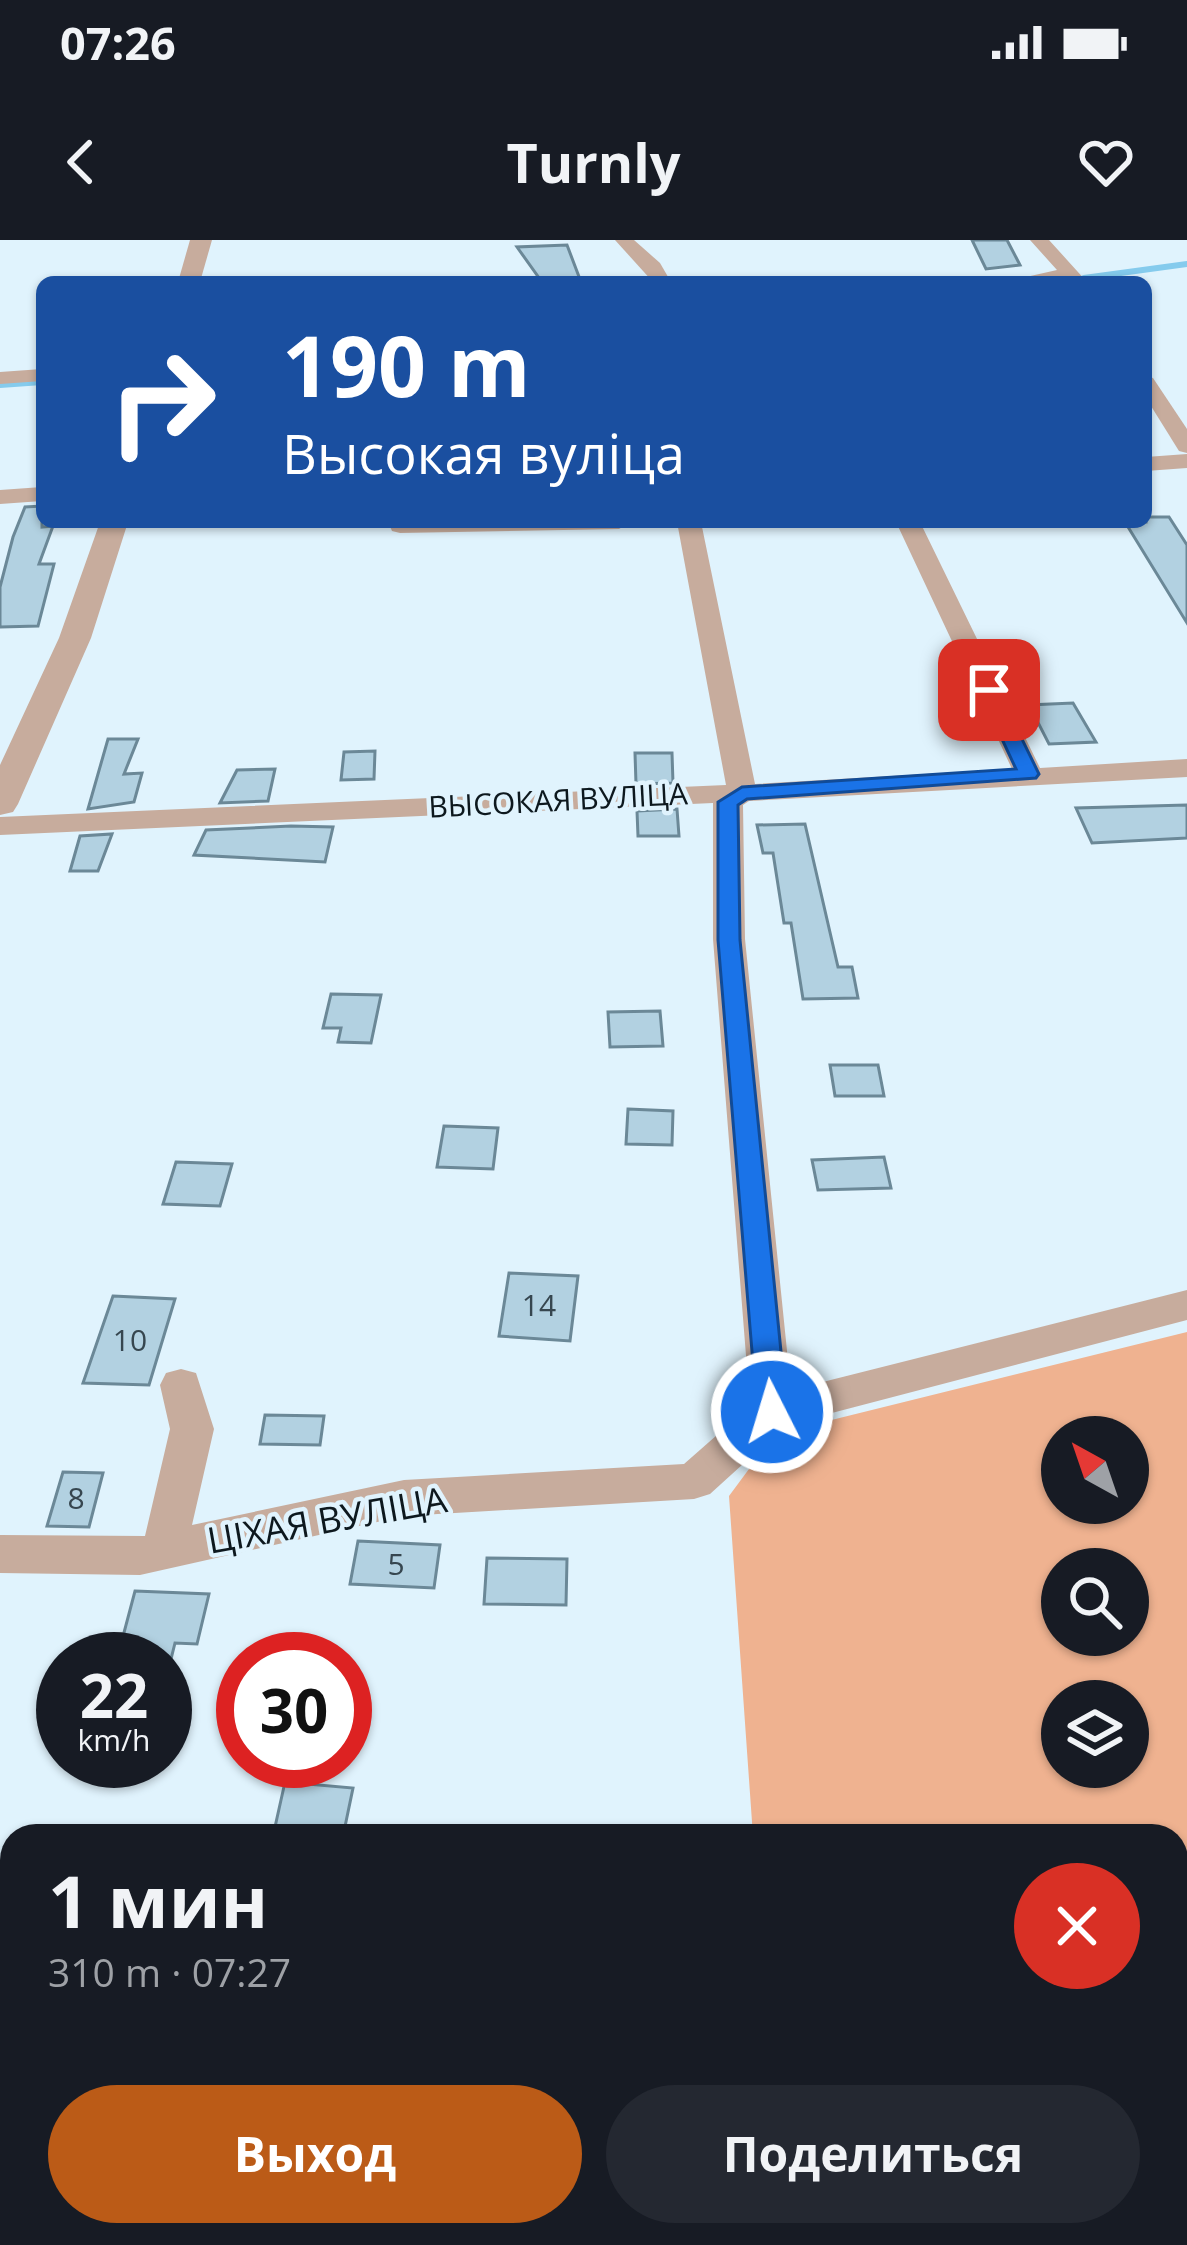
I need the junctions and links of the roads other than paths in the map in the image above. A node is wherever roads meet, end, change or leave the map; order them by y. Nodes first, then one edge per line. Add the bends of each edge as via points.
1 (201, 240) edge
2 (624, 240) edge
3 (1039, 240) edge
4 (191, 276) edge
5 (659, 276) edge
6 (1072, 276) edge
7 (36, 377) edge
8 (3, 387) edge
9 (1152, 391) edge
10 (1187, 446) edge
11 (1187, 461) edge
12 (1152, 464) edge
13 (36, 494) edge
14 (0, 497) edge
15 (112, 528) edge
16 (690, 528) edge
17 (911, 528) edge
18 (1187, 768) edge
19 (1029, 774) junction
20 (742, 793) junction
21 (0, 804) edge
22 (0, 826) edge
23 (1187, 1304) edge
24 (181, 1385) dead end
25 (772, 1412) junction
26 (164, 1550) junction
27 (0, 1554) edge

1 - 4 street
2 - 5 street
3 - 6 street
7 - 8 street
9 - 10 street
11 - 12 street
13 - 14 street
15 - 21 street via 75,638
16 - 20 street
17 - 19 street
18 - 19 street, ВЫСОКАЯ ВУЛІЦА
19 - 20 street, ВЫСОКАЯ ВУЛІЦА
20 - 22 street, ВЫСОКАЯ ВУЛІЦА
20 - 25 street via 728,802 729,940
23 - 25 street
24 - 26 street via 191,1429
25 - 26 street, ЦІХАЯ ВУЛІЦА via 694,1481 404,1498
26 - 27 street, ЦІХАЯ ВУЛІЦА

